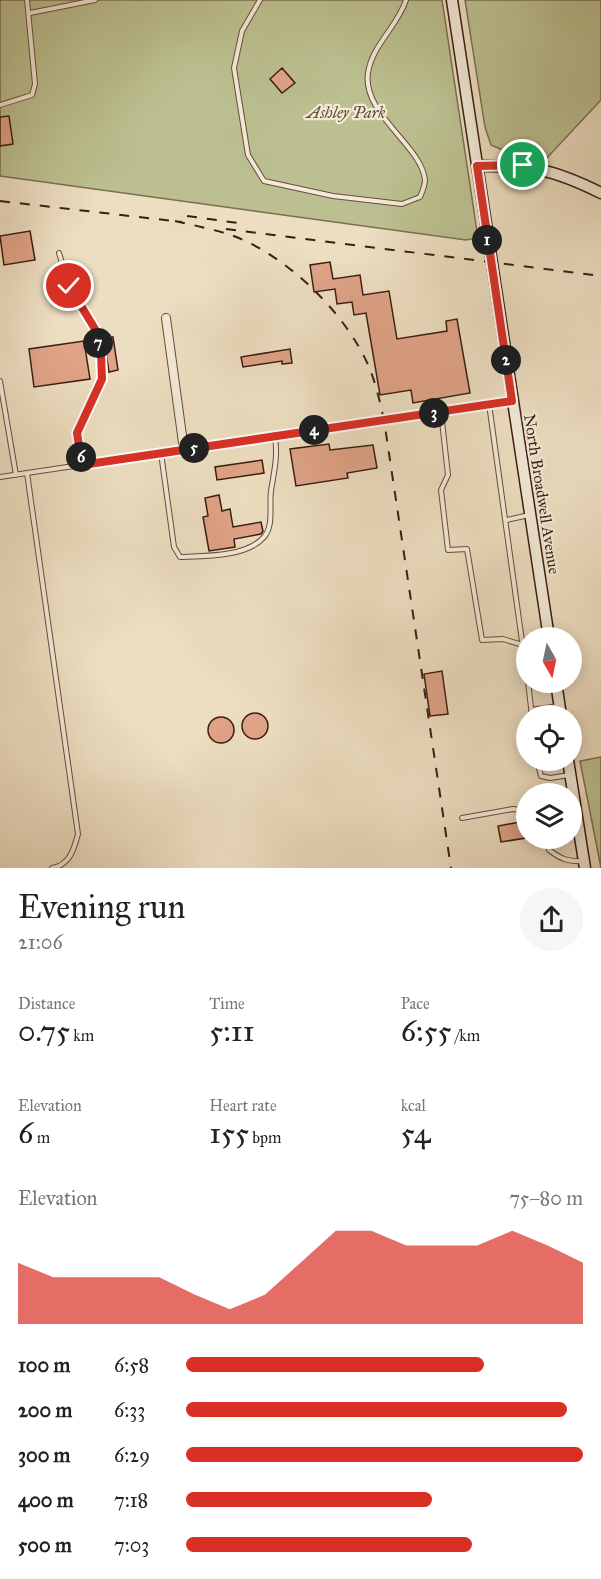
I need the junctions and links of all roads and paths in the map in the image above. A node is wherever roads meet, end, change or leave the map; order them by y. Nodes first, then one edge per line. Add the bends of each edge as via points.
1 (27, 0) edge
2 (95, 0) edge
3 (260, 0) edge
4 (406, 0) edge
5 (452, 0) edge
6 (30, 13) junction
7 (0, 105) edge
8 (477, 166) junction
9 (601, 193) edge
10 (60, 253) dead end
11 (166, 318) dead end
12 (0, 381) edge
13 (512, 401) junction
14 (489, 404) junction
15 (441, 412) junction
16 (275, 436) junction
17 (184, 450) junction
18 (161, 453) junction
19 (82, 465) junction
20 (27, 473) junction
21 (16, 475) junction
22 (0, 477) edge
23 (530, 515) junction
24 (507, 520) junction
25 (522, 627) edge
26 (547, 627) edge
27 (516, 643) edge
28 (540, 771) edge
29 (569, 771) edge
30 (570, 775) junction
31 (571, 783) edge
32 (516, 809) edge
33 (462, 818) dead end
34 (549, 849) edge
35 (581, 849) edge
36 (584, 864) edge
37 (52, 868) edge

1 - 6 lane
2 - 6 lane
3 - 4 lane via 242,31 234,68 248,155 264,181 333,196 402,204 420,197 425,183 422,168 378,109 370,92 368,74 375,53
5 - 8 main road, North Broadwell Avenue
6 - 7 lane via 35,84 32,95
8 - 9 main road via 523,165 543,169
8 - 13 main road, North Broadwell Avenue
10 - 19 lane via 69,286 95,329 101,353 102,379 77,433
11 - 17 street
12 - 21 lane
13 - 14 street
13 - 23 main road, North Broadwell Avenue
14 - 15 street
14 - 24 lane
15 - 16 street
15 - 27 lane via 448,475 441,490 448,550 467,549 482,640
16 - 17 street
16 - 18 lane via 278,457 269,523 265,536 243,550 180,557 174,547
17 - 18 street
18 - 19 lane
19 - 20 lane
20 - 21 lane
20 - 37 lane via 78,834 72,855 60,867
21 - 22 lane
23 - 24 lane
23 - 26 main road, North Broadwell Avenue
24 - 25 lane
28 - 30 lane via 541,776 550,778
29 - 30 main road
30 - 31 main road
32 - 33 lane
34 - 36 lane via 568,862
35 - 36 main road

